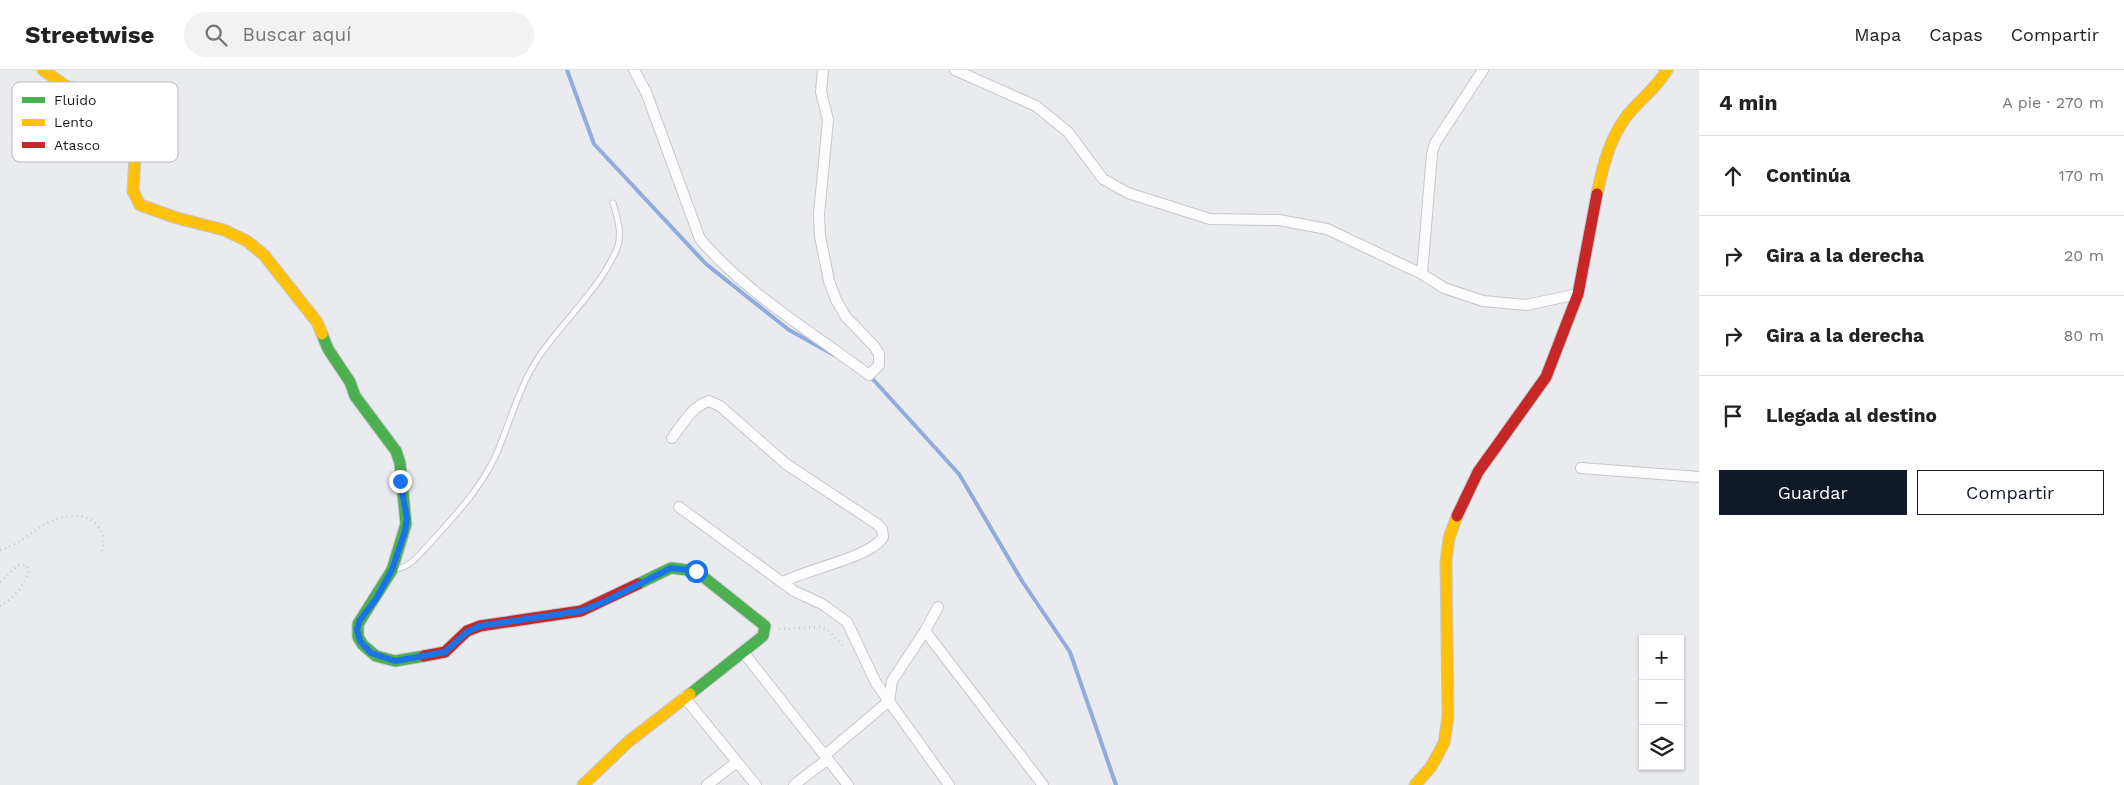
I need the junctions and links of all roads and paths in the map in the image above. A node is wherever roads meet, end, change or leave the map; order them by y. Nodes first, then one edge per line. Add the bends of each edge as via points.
1 (43, 70) edge
2 (634, 70) edge
3 (823, 70) edge
4 (955, 70) edge
5 (1483, 70) edge
6 (1668, 70) edge
7 (60, 82) edge
8 (135, 162) edge
9 (613, 203) dead end
10 (1422, 274) junction
11 (1578, 294) junction
12 (672, 438) dead end
13 (1581, 468) dead end
14 (1699, 476) edge
15 (679, 507) dead end
16 (0, 550) edge
17 (102, 552) dead end
18 (392, 570) junction
19 (0, 582) edge
20 (783, 582) junction
21 (0, 606) edge
22 (938, 607) dead end
23 (766, 628) junction
24 (925, 631) junction
25 (743, 652) junction
26 (865, 663) junction
27 (684, 697) junction
28 (889, 701) junction
29 (827, 757) junction
30 (737, 762) junction
31 (583, 785) edge
32 (707, 785) edge
33 (756, 785) edge
34 (794, 785) edge
35 (848, 785) edge
36 (949, 785) edge
37 (1043, 785) edge
38 (1415, 785) edge

1 - 7 street
2 - 3 street via 646,92 700,239 714,255 766,298 869,375 879,364 879,354 846,317 836,300 820,236 819,214 828,120 821,92
4 - 10 street via 1036,106 1068,132 1103,178 1128,193 1210,219 1278,220 1328,228
5 - 10 street via 1432,154
6 - 11 street via 1658,85 1627,116 1610,142
8 - 18 street via 133,192 140,204 224,230 247,241 264,255 312,315 355,396 391,442 398,457 406,524
9 - 18 lane via 619,232 615,252 534,366 520,391 488,471 470,497 425,548 407,566
10 - 11 street via 1444,288 1505,305 1526,306
11 - 38 street via 1546,377 1478,472 1449,538 1446,561 1448,717 1444,743 1431,767
12 - 20 street via 694,411 709,401 720,406 786,464 882,529 883,537 877,544
13 - 14 street
15 - 20 street
16 - 17 path via 50,520 83,516 101,530 105,538
18 - 23 street via 360,620 358,633 363,646 371,653 395,661 445,652 467,632 480,626 581,611 671,568 696,571
19 - 21 path via 18,565 26,565 29,570 20,588
20 - 26 street via 847,622
22 - 24 street
23 - 25 street via 763,636
23 - 26 path via 821,627 828,630 858,661
24 - 28 street via 892,681
24 - 37 street
25 - 27 street
25 - 29 street
26 - 28 street
27 - 30 street
27 - 31 street via 628,742
28 - 29 street
28 - 36 street
29 - 34 street
29 - 35 street
30 - 32 street
30 - 33 street

